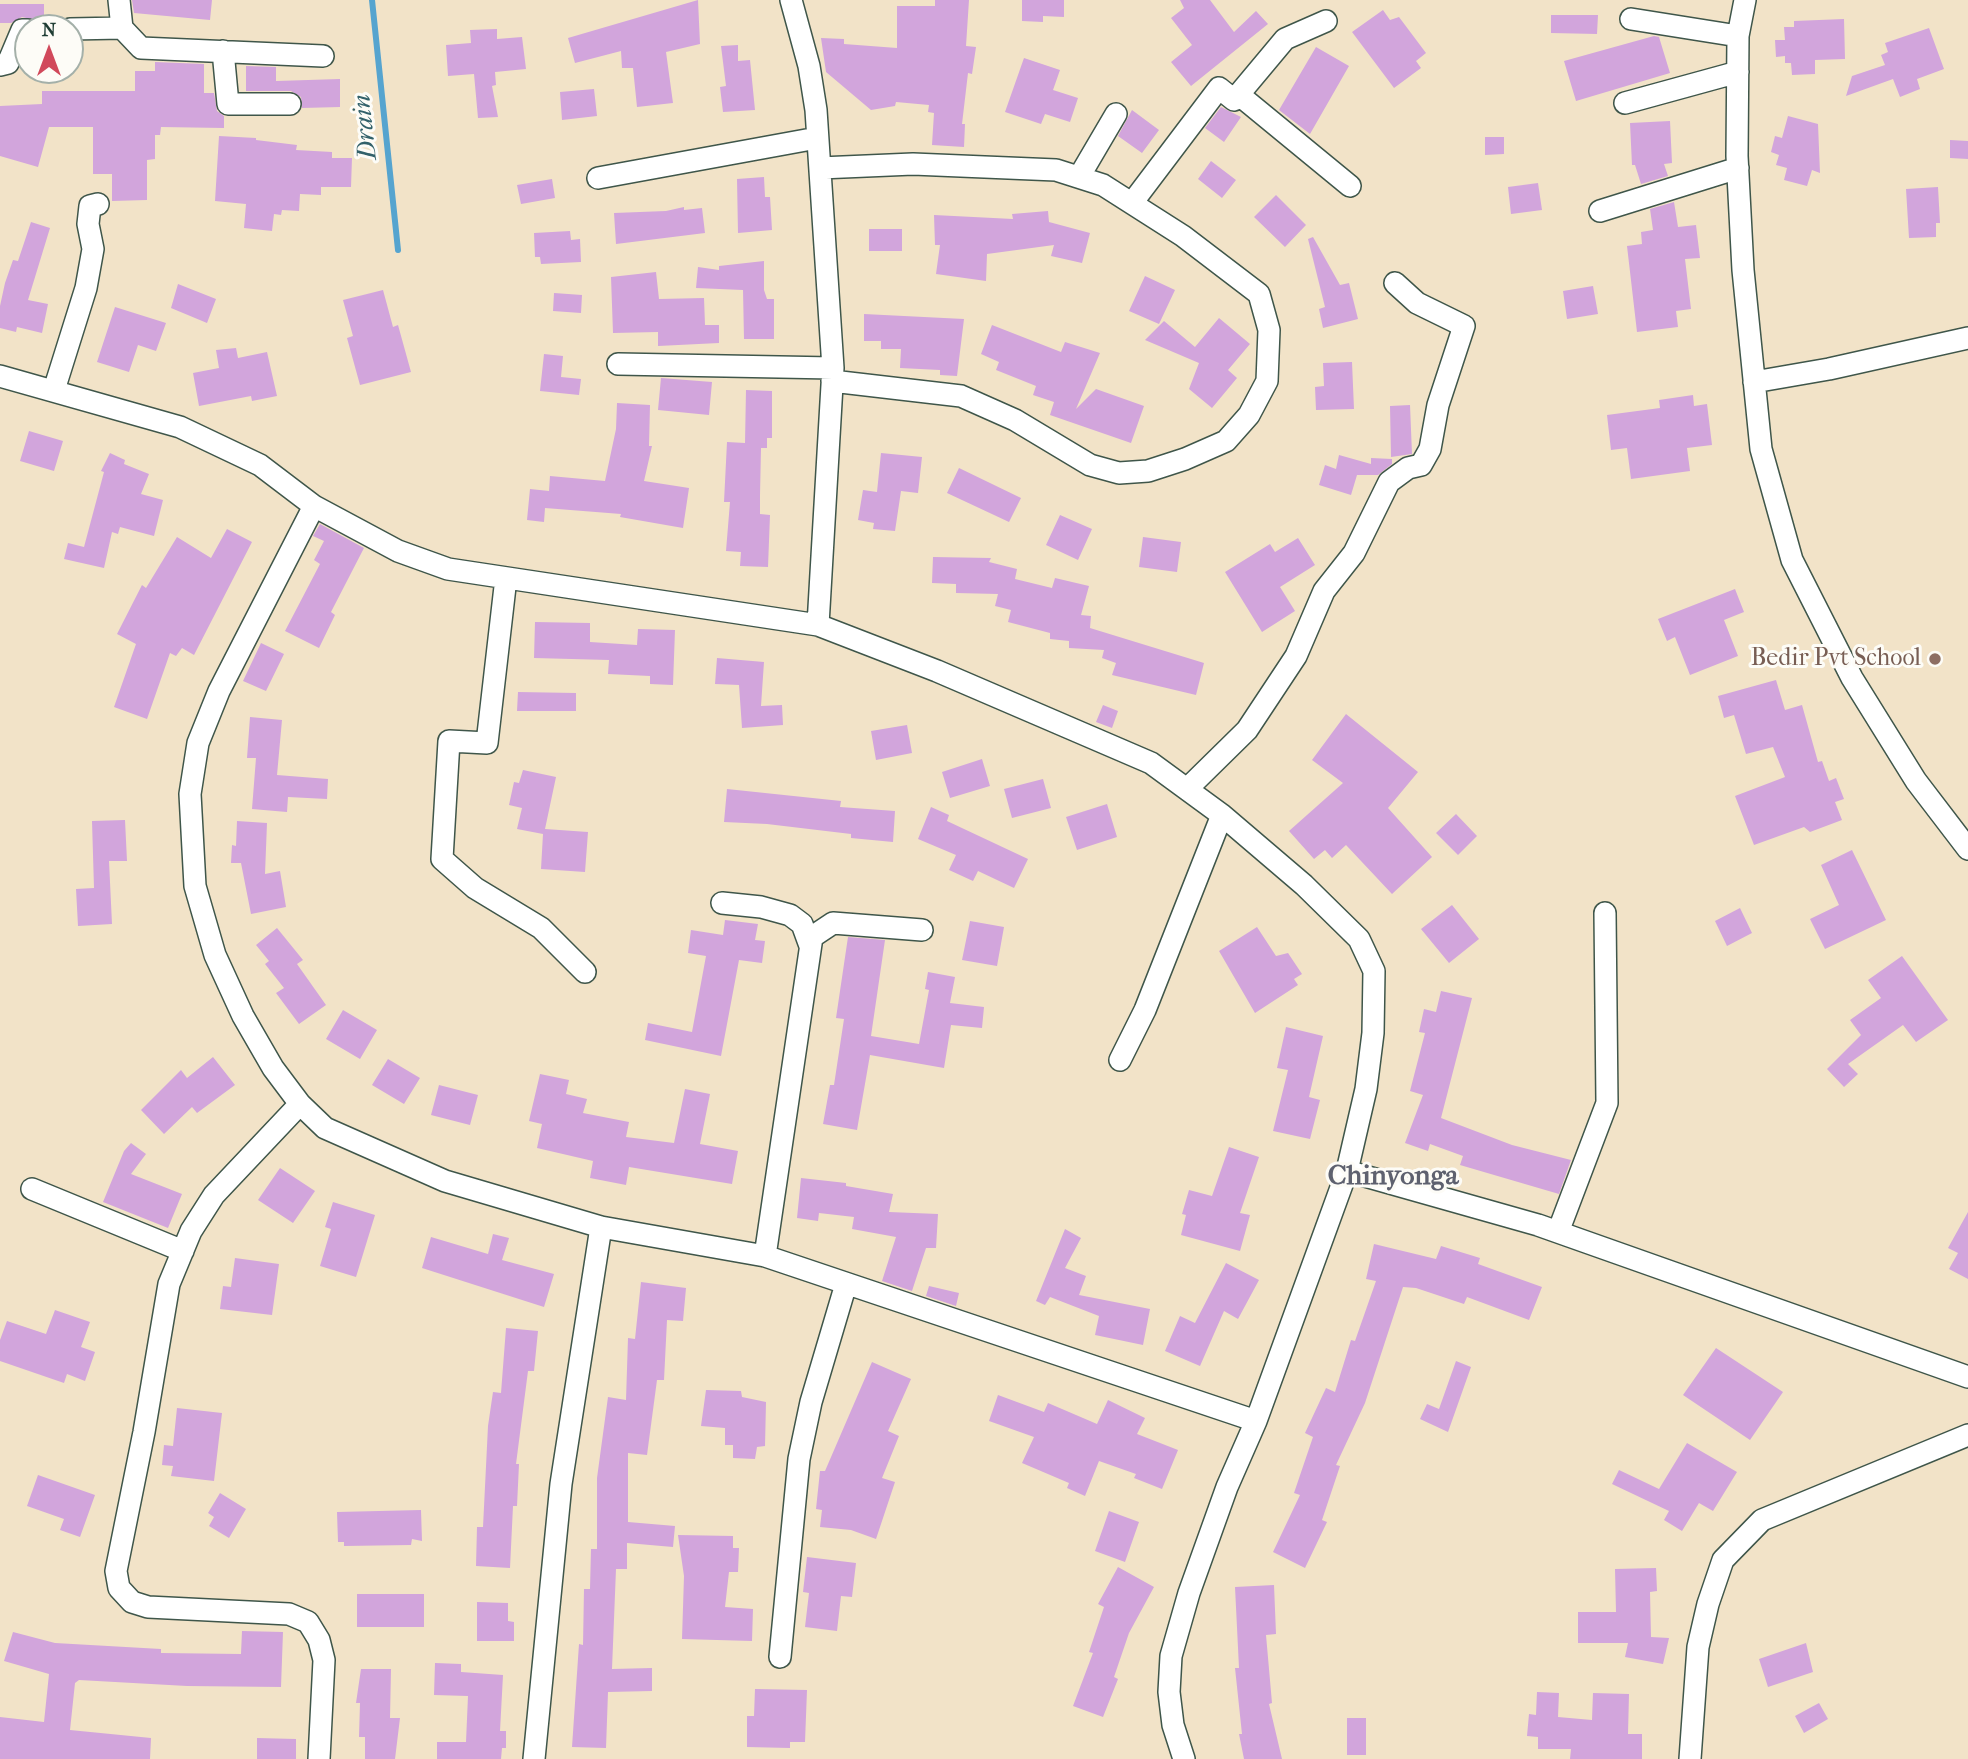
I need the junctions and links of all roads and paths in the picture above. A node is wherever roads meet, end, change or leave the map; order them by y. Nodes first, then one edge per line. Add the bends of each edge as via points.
1 (119, 0) edge
2 (791, 0) edge
3 (1745, 0) edge
4 (1631, 19) dead end
5 (1326, 21) dead end
6 (122, 28) junction
7 (84, 29) edge
8 (1738, 36) junction
9 (14, 49) edge
10 (223, 51) junction
11 (323, 56) dead end
12 (0, 65) edge
13 (1738, 72) junction
14 (1238, 94) junction
15 (1625, 103) dead end
16 (290, 104) dead end
17 (1116, 114) dead end
18 (817, 138) junction
19 (820, 168) junction
20 (1738, 168) junction
21 (1079, 177) junction
22 (598, 178) dead end
23 (1350, 186) dead end
24 (1132, 203) junction
25 (98, 204) dead end
26 (1600, 211) dead end
27 (1395, 284) dead end
28 (1968, 338) edge
29 (618, 364) dead end
30 (833, 375) junction
31 (0, 376) edge
32 (1754, 382) junction
33 (54, 390) junction
34 (314, 506) junction
35 (506, 578) junction
36 (818, 625) junction
37 (1188, 788) junction
38 (1222, 815) junction
39 (1968, 849) edge
40 (722, 903) dead end
41 (1605, 913) dead end
42 (922, 930) dead end
43 (810, 946) junction
44 (586, 972) dead end
45 (1120, 1060) dead end
46 (300, 1104) junction
47 (1347, 1171) junction
48 (32, 1189) dead end
49 (601, 1227) junction
50 (1558, 1232) junction
51 (183, 1251) junction
52 (765, 1256) junction
53 (846, 1284) junction
54 (1968, 1377) edge
55 (1255, 1421) junction
56 (1968, 1435) edge
57 (780, 1657) dead end
58 (319, 1759) edge
59 (534, 1759) edge
60 (1184, 1759) edge
61 (1690, 1759) edge

1 - 6 street
2 - 18 street via 809,66
3 - 8 street
4 - 8 street
5 - 14 street via 1285,39
6 - 7 street
6 - 10 street via 141,48
8 - 13 street
9 - 12 street via 8,63
10 - 11 street
10 - 16 street via 228,104
13 - 15 street
13 - 20 street
14 - 23 street
14 - 24 street via 1234,100 1219,88
17 - 21 street
18 - 19 street
18 - 22 street
19 - 21 street via 979,166 1056,170
19 - 30 street
20 - 26 street
20 - 32 street
21 - 24 street
24 - 30 street via 1259,294 1269,330 1267,381 1249,415 1226,441 1148,471 1119,473 1090,465 1015,420 961,396
25 - 33 street via 90,206 93,249 86,288
27 - 37 street via 1417,303 1464,326 1438,405 1430,449 1421,465 1389,482 1354,553 1324,592 1296,656 1247,730
28 - 32 street
29 - 30 street
30 - 36 street
31 - 33 street
32 - 39 street via 1761,449 1793,560 1852,678 1916,781
33 - 34 street via 180,427 260,465
34 - 35 street via 398,551 448,569
34 - 46 street via 219,691 198,743 190,794 195,886 215,955 243,1016
35 - 36 street
35 - 44 street via 487,743 449,741 442,859 475,888 541,928
36 - 37 street via 1150,763
37 - 38 street
38 - 45 street via 1145,1010
38 - 47 street via 1359,939 1374,971 1366,1089
40 - 43 street via 790,915 802,924
41 - 50 street via 1607,1103
42 - 43 street via 834,922 812,937
43 - 52 street
46 - 49 street via 325,1128 381,1155 445,1181
46 - 51 street via 214,1195
47 - 50 street
47 - 55 street
48 - 51 street
49 - 52 street
49 - 59 street via 561,1483
50 - 54 street
51 - 58 street via 169,1284 116,1571 119,1588 132,1602 148,1607 289,1614 308,1622 324,1660
52 - 53 street
53 - 55 street
53 - 57 street via 799,1460
55 - 60 street via 1193,1581 1171,1656 1173,1725
56 - 61 street via 1762,1520 1723,1560 1698,1647

